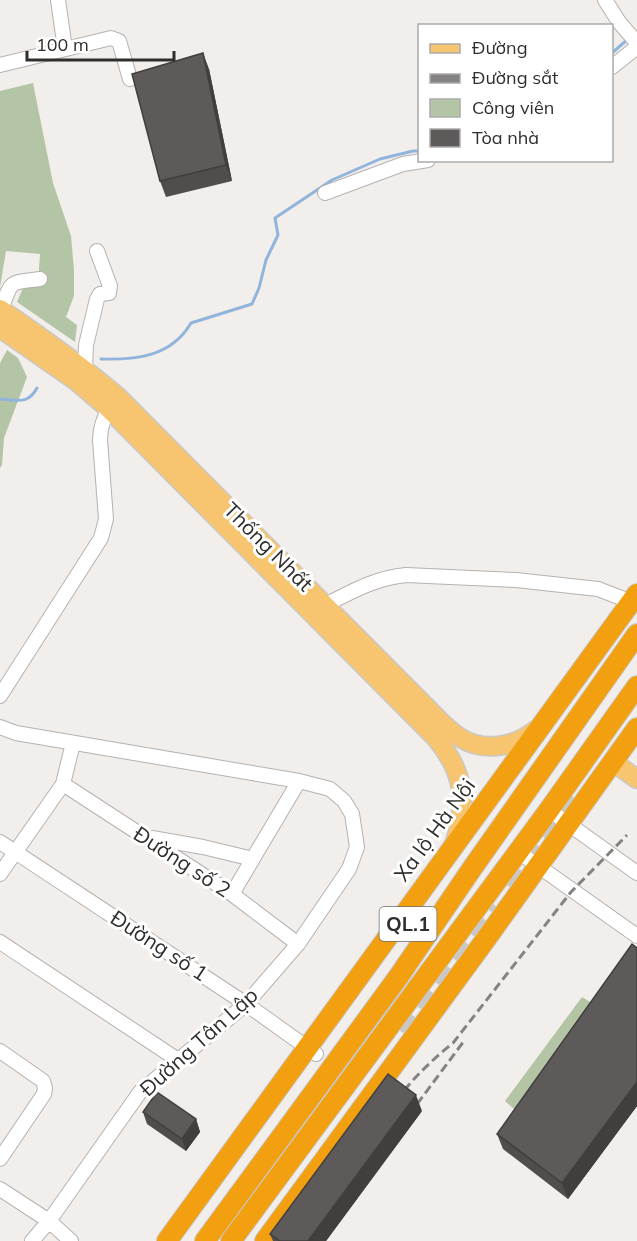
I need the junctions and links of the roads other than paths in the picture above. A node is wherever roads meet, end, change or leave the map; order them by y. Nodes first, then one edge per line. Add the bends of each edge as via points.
1 (58, 0) edge
2 (605, 0) edge
3 (634, 41) edge
4 (65, 49) junction
5 (0, 65) edge
6 (613, 66) edge
7 (130, 79) edge
8 (418, 162) edge
9 (325, 194) dead end
10 (97, 251) dead end
11 (40, 279) dead end
12 (0, 309) edge
13 (0, 328) edge
14 (80, 375) junction
15 (114, 403) junction
16 (636, 602) edge
17 (326, 605) junction
18 (637, 634) edge
19 (5, 677) edge
20 (637, 686) edge
21 (0, 696) edge
22 (637, 710) edge
23 (541, 725) junction
24 (0, 727) edge
25 (637, 728) edge
26 (440, 731) junction
27 (73, 743) junction
28 (613, 762) junction
29 (637, 778) edge
30 (299, 781) junction
31 (63, 784) junction
32 (579, 790) tunnel mouth
33 (498, 792) junction
34 (549, 810) junction
35 (568, 824) junction
36 (144, 837) junction
37 (0, 842) edge
38 (455, 844) junction
39 (518, 851) junction
40 (15, 852) junction
41 (252, 859) junction
42 (538, 866) junction
43 (637, 873) edge
44 (0, 874) edge
45 (510, 887) tunnel mouth
46 (232, 894) junction
47 (496, 906) tunnel mouth
48 (397, 931) junction
49 (637, 936) edge
50 (0, 942) edge
51 (298, 944) junction
52 (246, 1004) junction
53 (403, 1033) tunnel mouth
54 (312, 1050) junction
55 (0, 1051) edge
56 (178, 1060) junction
57 (0, 1159) edge
58 (0, 1189) edge
59 (49, 1221) junction
60 (32, 1241) edge
61 (71, 1241) edge
62 (167, 1241) edge
63 (180, 1241) edge
64 (205, 1241) edge
65 (231, 1241) edge
66 (252, 1241) edge
67 (265, 1241) edge

1 - 4 street
2 - 3 street
3 - 6 street
4 - 5 street
4 - 7 street via 116,39 120,41
8 - 9 street
10 - 14 street via 110,291 96,299
11 - 12 street via 10,285
12 - 14 main road, Thống Nhất via 49,342
13 - 14 main road, Thống Nhất
14 - 15 main road, Thống Nhất
15 - 17 main road, Thống Nhất
15 - 19 street via 100,429 104,532
15 - 26 main road, Thống Nhất
16 - 17 street via 598,589 516,580 406,575 372,582
16 - 23 highway, Xa lộ Hà Nội / QL.1
16 - 33 highway, Xa lộ Hà Nội / QL.1
17 - 26 main road, Thống Nhất
18 - 64 highway, QL.1 via 399,976
19 - 21 street
20 - 34 highway, QL.1
22 - 32 highway
23 - 26 main road, Thống Nhất via 519,741 493,747
23 - 33 highway, Xa lộ Hà Nội / QL.1
24 - 27 street, Đường Tân Lập
25 - 28 highway
26 - 38 main road, Thống Nhất via 462,788 462,823
27 - 30 street, Đường Tân Lập
27 - 31 street
28 - 29 main road
28 - 35 highway
30 - 41 street
30 - 51 street, Đường Tân Lập via 330,789 344,801 352,814 357,847 349,869
31 - 36 street, Đường số 2
31 - 40 street
33 - 38 highway, Xa lộ Hà Nội / QL.1
33 - 48 highway, Xa lộ Hà Nội / QL.1
34 - 35 street
34 - 39 highway, QL.1
35 - 42 highway
35 - 43 street
36 - 41 street
36 - 46 street, Đường số 2
37 - 40 street, Đường số 1
38 - 48 highway, Xa lộ Hà Nội / QL.1
39 - 42 street
39 - 65 highway, QL.1
40 - 44 street
40 - 52 street, Đường số 1
41 - 46 street
42 - 49 street
42 - 67 highway
45 - 47 highway
46 - 51 street, Đường số 2
48 - 54 highway, Xa lộ Hà Nội / QL.1
50 - 56 street
51 - 52 street, Đường Tân Lập
52 - 54 street, Đường số 1
52 - 56 street, Đường Tân Lập
53 - 66 highway
54 - 62 highway, Xa lộ Hà Nội / QL.1
54 - 63 highway, Xa lộ Hà Nội / QL.1
55 - 57 street via 42,1080 45,1088
56 - 59 street, Đường Tân Lập via 140,1092
58 - 59 street
59 - 60 street, Đường Tân Lập
59 - 61 street

